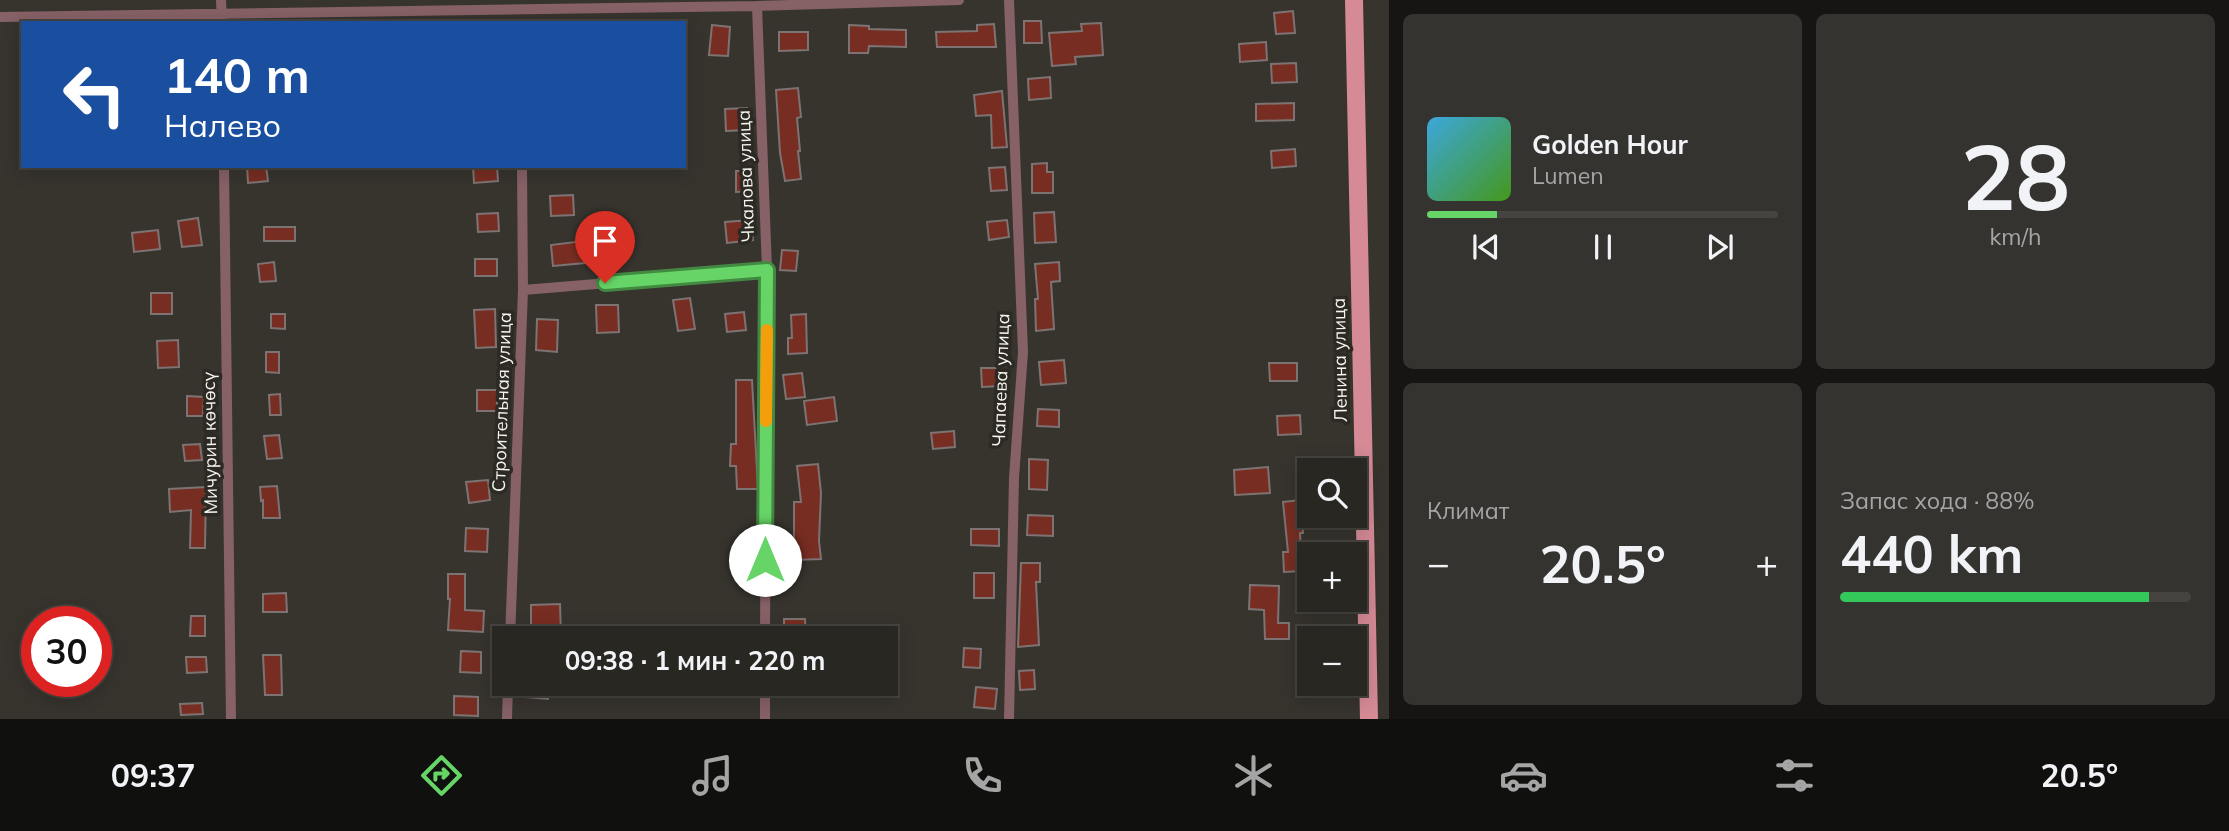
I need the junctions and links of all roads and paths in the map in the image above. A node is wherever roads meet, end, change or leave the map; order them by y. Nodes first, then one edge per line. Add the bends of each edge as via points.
1 (221, 0) edge
2 (959, 0) edge
3 (1009, 0) edge
4 (1354, 0) edge
5 (757, 6) junction
6 (0, 17) edge
7 (222, 18) edge
8 (224, 168) edge
9 (522, 168) edge
10 (767, 270) junction
11 (523, 289) junction
12 (510, 626) edge
13 (765, 626) edge
14 (508, 696) edge
15 (765, 696) edge
16 (231, 719) edge
17 (507, 719) edge
18 (765, 719) edge
19 (1009, 719) edge
20 (1369, 719) edge

1 - 7 street
2 - 5 street
3 - 19 street, Чапаева улица via 1023,352 1014,478
4 - 20 main road, Ленина улица
5 - 7 street
5 - 10 street, Чкалова улица
6 - 7 street
8 - 16 street, Мичурин көчөсү
9 - 11 street, Строительная улица
10 - 11 street
10 - 13 street, Чкалова улица
11 - 12 street, Строительная улица
14 - 17 street
15 - 18 street

